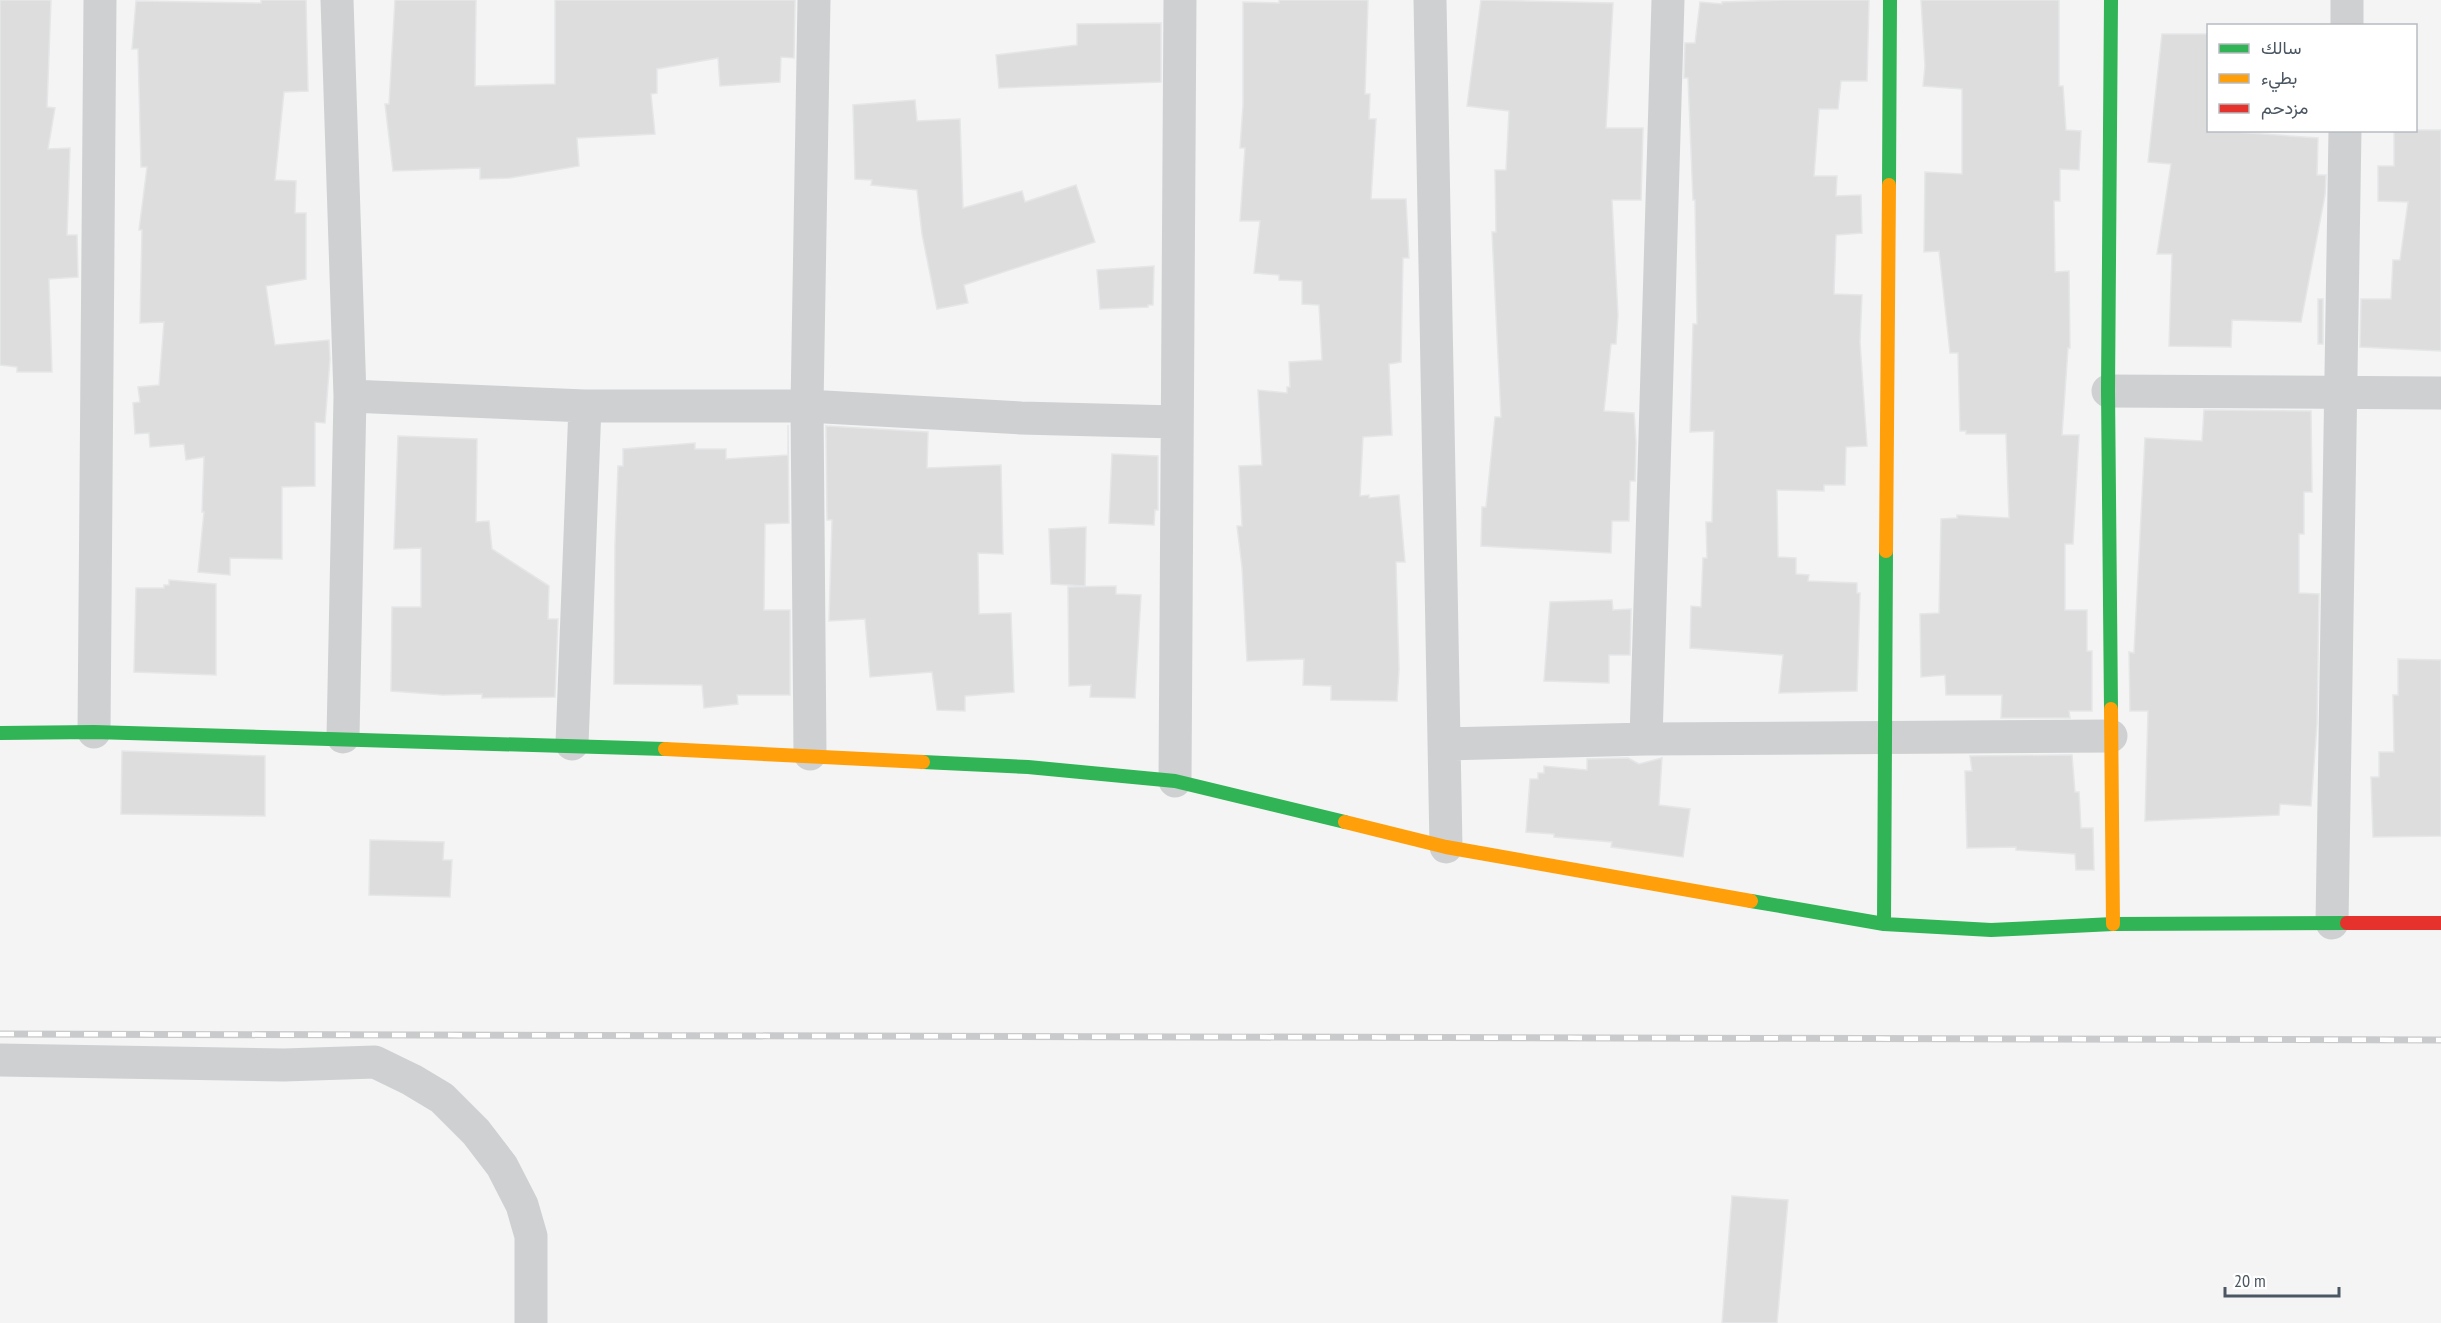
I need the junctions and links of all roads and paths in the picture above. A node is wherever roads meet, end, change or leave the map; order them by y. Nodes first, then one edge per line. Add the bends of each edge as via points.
1 (100, 0) edge
2 (337, 0) edge
3 (814, 0) edge
4 (1180, 0) edge
5 (1430, 0) edge
6 (1668, 0) edge
7 (1890, 0) edge
8 (2111, 0) edge
9 (2347, 0) edge
10 (2347, 24) edge
11 (2344, 132) edge
12 (2108, 391) junction
13 (2340, 391) junction
14 (2441, 393) edge
15 (350, 396) junction
16 (585, 406) junction
17 (807, 406) junction
18 (1176, 423) junction
19 (94, 732) junction
20 (0, 733) edge
21 (2111, 736) junction
22 (343, 737) junction
23 (1886, 738) junction
24 (1646, 739) junction
25 (572, 744) junction
26 (1444, 744) junction
27 (810, 754) junction
28 (1175, 781) junction
29 (1446, 847) junction
30 (2332, 923) junction
31 (2441, 923) edge
32 (1884, 924) junction
33 (2113, 924) junction
34 (0, 1060) edge
35 (531, 1323) edge

1 - 19 street
2 - 15 street
3 - 17 street
4 - 18 street
5 - 26 street
6 - 24 street
7 - 23 street
8 - 12 street
9 - 10 street
11 - 13 street
12 - 13 street
12 - 21 street
13 - 14 street
13 - 30 street
15 - 16 street
15 - 22 street
16 - 17 street
16 - 25 street
17 - 18 street
17 - 27 street
18 - 28 street
19 - 20 street
19 - 22 street
21 - 23 street
21 - 33 street
22 - 25 street
23 - 24 street
23 - 32 street
24 - 26 street
25 - 27 street
26 - 29 street
27 - 28 street via 1028,767
28 - 29 street
29 - 32 street
30 - 31 street
30 - 33 street
32 - 33 street via 1991,930
34 - 35 street via 284,1065 375,1062 412,1080 442,1098 476,1132 502,1166 522,1205 531,1236

